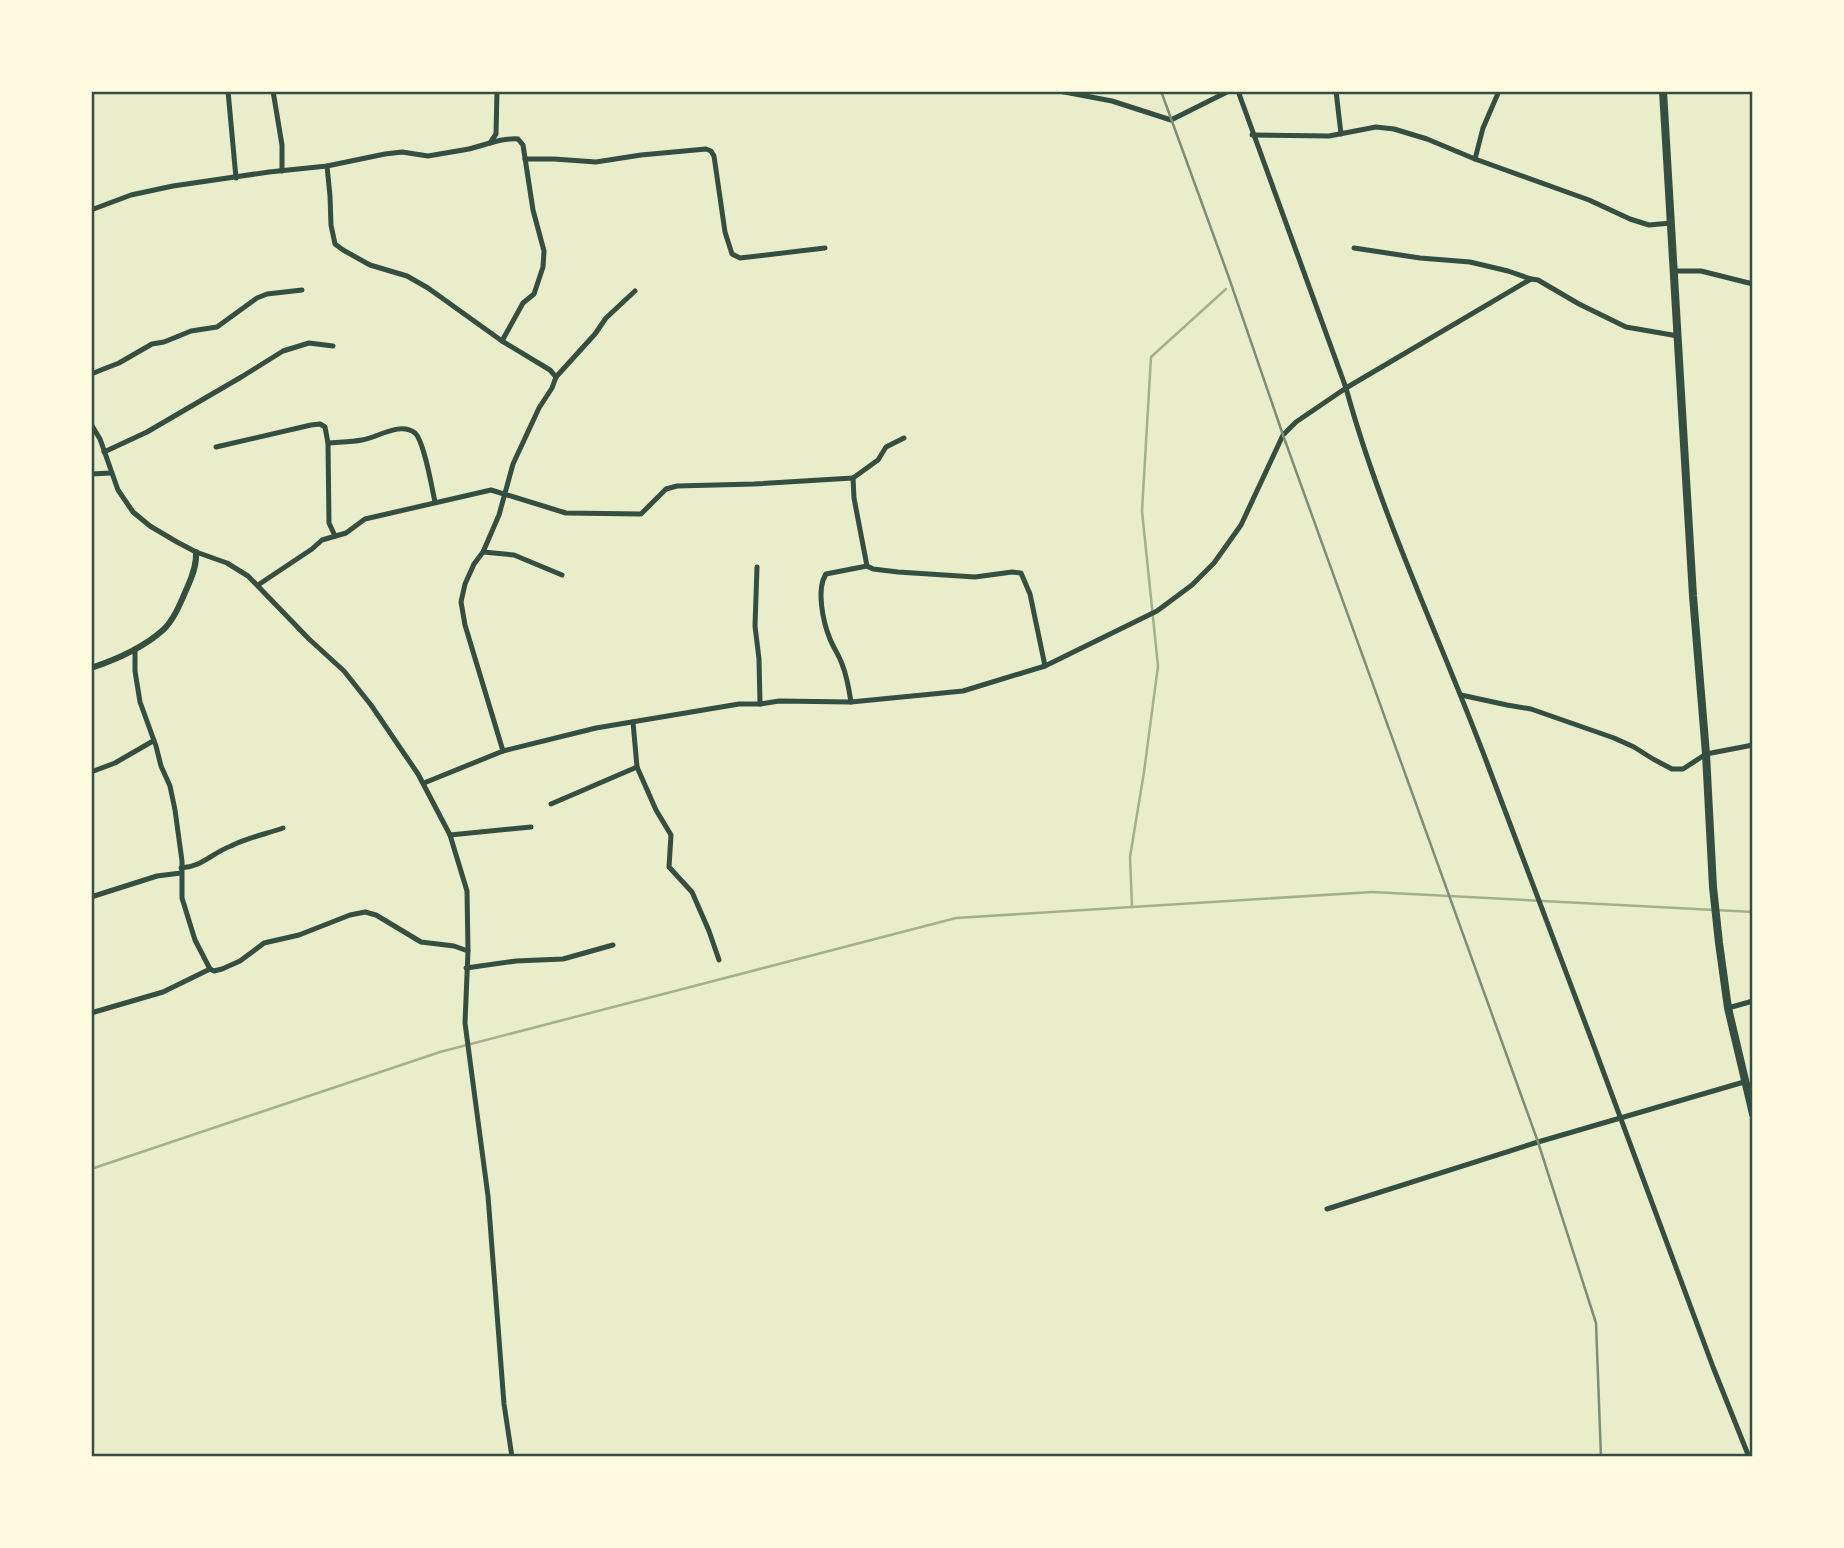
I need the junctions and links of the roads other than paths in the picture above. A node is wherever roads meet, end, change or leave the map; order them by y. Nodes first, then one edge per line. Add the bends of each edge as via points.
1 (228, 91) edge
2 (273, 91) edge
3 (497, 91) edge
4 (1059, 91) edge
5 (1229, 91) edge
6 (1238, 91) edge
7 (1336, 91) edge
8 (1499, 91) edge
9 (1663, 91) edge
10 (1341, 134) junction
11 (1252, 135) junction
12 (490, 143) junction
13 (525, 159) junction
14 (1475, 159) junction
15 (327, 166) junction
16 (282, 171) junction
17 (236, 178) junction
18 (91, 211) edge
19 (1671, 223) junction
20 (825, 248) dead end
21 (1354, 248) dead end
22 (1674, 271) junction
23 (1531, 279) junction
24 (1753, 284) edge
25 (302, 290) dead end
26 (635, 291) dead end
27 (1678, 336) junction
28 (502, 341) junction
29 (332, 346) dead end
30 (91, 374) edge
31 (556, 377) junction
32 (1346, 388) junction
33 (91, 424) edge
34 (904, 438) dead end
35 (328, 443) junction
36 (216, 447) dead end
37 (104, 452) junction
38 (111, 473) junction
39 (91, 474) edge
40 (853, 478) junction
41 (505, 494) junction
42 (435, 502) junction
43 (335, 536) junction
44 (196, 552) junction
45 (483, 552) junction
46 (867, 566) junction
47 (757, 567) dead end
48 (562, 575) dead end
49 (258, 585) junction
50 (135, 649) junction
51 (1045, 666) junction
52 (91, 668) edge
53 (1461, 695) junction
54 (851, 702) junction
55 (760, 704) junction
56 (633, 722) junction
57 (153, 741) junction
58 (1753, 745) edge
59 (503, 751) junction
60 (1706, 754) junction
61 (637, 767) junction
62 (91, 772) edge
63 (424, 783) junction
64 (551, 804) dead end
65 (531, 827) dead end
66 (284, 828) dead end
67 (450, 835) junction
68 (181, 870) junction
69 (91, 897) edge
70 (613, 945) dead end
71 (468, 951) junction
72 (719, 960) dead end
73 (466, 968) junction
74 (210, 969) junction
75 (1753, 1001) edge
76 (1728, 1008) junction
77 (91, 1013) edge
78 (1744, 1082) junction
79 (1753, 1114) edge
80 (1619, 1115) junction
81 (1326, 1209) dead end
82 (512, 1457) edge
83 (1749, 1457) edge

1 - 17 street
2 - 16 street
3 - 12 street via 496,134
4 - 5 street via 1112,101 1171,120
6 - 11 street
7 - 10 street
8 - 14 street
9 - 19 main road
10 - 11 street
10 - 14 street via 1376,127 1394,129
11 - 32 street
12 - 13 street via 518,139
12 - 15 street via 445,154 402,152
13 - 20 street via 596,162 706,149 714,156 732,254 740,258
13 - 28 street via 544,251 543,267 534,294 523,303
14 - 19 street via 1630,219 1649,225
15 - 16 street
15 - 28 street via 335,244 370,265 407,276
16 - 17 street
17 - 18 street via 131,195
19 - 22 main road
21 - 23 street via 1470,262
22 - 24 street via 1701,271
22 - 27 main road
23 - 27 street via 1626,327
23 - 32 street
25 - 30 street via 267,294 217,327 152,344
26 - 31 street
27 - 60 main road
28 - 31 street
29 - 37 street via 309,344 283,351 147,432
31 - 41 street via 513,464
32 - 51 street via 1283,435 1241,525 1214,564 1192,585 1132,625
32 - 53 street via 1357,430
33 - 37 street
34 - 40 street via 886,447 878,460
35 - 36 street via 320,424
35 - 42 street via 364,440 395,429 413,431 420,440
35 - 43 street via 329,523
37 - 38 street
38 - 39 street
38 - 44 street via 133,512
40 - 41 street via 677,486 666,489 641,514 628,515 566,513
40 - 46 street
41 - 42 street via 491,490
41 - 45 street
42 - 43 street via 365,519
43 - 49 street via 322,540
44 - 49 street via 227,563
44 - 50 street via 191,579 172,618
45 - 48 street via 514,555
45 - 59 street via 465,584 461,602
46 - 51 street via 975,576 1021,573
46 - 54 street via 826,574 821,581 828,636 842,663
47 - 55 street
49 - 63 street via 344,671
50 - 52 street
50 - 57 street via 139,702
51 - 54 street via 963,691
53 - 60 street via 1531,709 1614,737 1672,769 1683,769
53 - 80 street
54 - 55 street
55 - 56 street
56 - 59 street
56 - 61 street
57 - 62 street
57 - 68 street via 170,786
58 - 60 street
59 - 63 street
60 - 76 main road via 1713,887
61 - 64 street
61 - 72 street via 671,835 669,867 692,892
63 - 67 street
65 - 67 street
66 - 68 street via 228,847
67 - 71 street via 467,891
68 - 69 street
68 - 74 street via 187,919
70 - 73 street via 563,959
71 - 73 street
71 - 74 street via 421,942 365,912 264,943 240,961
73 - 82 street via 465,1019 488,1196
74 - 77 street via 163,992
75 - 76 street
76 - 78 main road
78 - 79 main road
78 - 80 street
80 - 81 street
80 - 83 street

